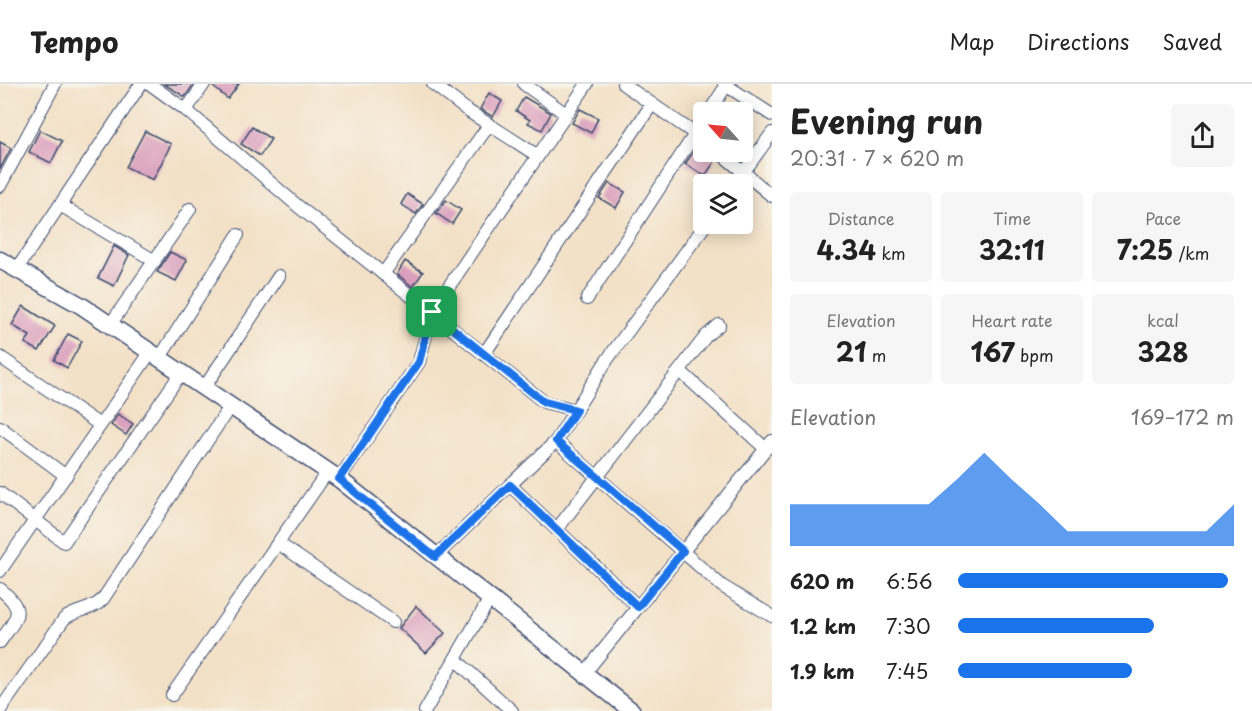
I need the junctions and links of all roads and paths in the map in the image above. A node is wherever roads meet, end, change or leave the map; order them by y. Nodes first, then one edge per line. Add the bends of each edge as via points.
1 (55, 84) edge
2 (141, 84) edge
3 (150, 84) edge
4 (204, 84) edge
5 (433, 84) edge
6 (524, 84) edge
7 (587, 84) edge
8 (623, 84) edge
9 (725, 85) edge
10 (715, 102) edge
11 (652, 104) junction
12 (186, 110) junction
13 (566, 114) junction
14 (772, 115) edge
15 (489, 125) junction
16 (693, 133) edge
17 (772, 133) edge
18 (693, 146) edge
19 (538, 156) junction
20 (732, 162) edge
21 (745, 171) junction
22 (743, 174) edge
23 (0, 185) edge
24 (772, 196) edge
25 (60, 205) junction
26 (190, 209) dead end
27 (699, 234) edge
28 (238, 235) dead end
29 (0, 260) edge
30 (155, 261) junction
31 (17, 269) junction
32 (383, 274) junction
33 (279, 276) dead end
34 (586, 299) dead end
35 (432, 312) junction
36 (110, 325) junction
37 (719, 325) dead end
38 (484, 354) junction
39 (155, 356) junction
40 (0, 357) edge
41 (680, 370) junction
42 (181, 373) junction
43 (204, 388) junction
44 (231, 405) junction
45 (576, 410) junction
46 (100, 425) junction
47 (0, 427) edge
48 (556, 441) junction
49 (769, 445) edge
50 (334, 475) junction
51 (66, 476) junction
52 (597, 477) junction
53 (510, 485) junction
54 (0, 494) edge
55 (34, 521) junction
56 (557, 529) junction
57 (278, 543) junction
58 (683, 551) junction
59 (435, 557) junction
60 (0, 571) edge
61 (0, 589) edge
62 (489, 600) junction
63 (638, 607) junction
64 (772, 616) edge
65 (393, 622) dead end
66 (0, 642) edge
67 (455, 659) junction
68 (584, 674) junction
69 (172, 695) dead end
70 (0, 710) edge
71 (425, 711) edge
72 (512, 711) edge
73 (632, 711) edge

1 - 23 street
2 - 25 street
3 - 12 street
4 - 12 street
5 - 15 street
6 - 13 street
7 - 13 street
8 - 11 street
9 - 10 street
9 - 14 street
11 - 16 street
11 - 38 street
12 - 32 street
13 - 19 street
15 - 19 street
15 - 32 street
17 - 21 street
18 - 34 street
19 - 35 street
20 - 21 street
21 - 22 street
21 - 24 street
25 - 30 street
25 - 31 street
26 - 30 street
27 - 45 street via 606,360
28 - 39 street
29 - 31 street
30 - 36 street
31 - 36 street
32 - 35 street
33 - 43 street
35 - 38 street
35 - 50 street via 419,362
36 - 39 street
37 - 41 street
38 - 45 street via 544,402
39 - 42 street
39 - 46 street
40 - 46 street
41 - 49 street
41 - 52 street
42 - 43 street
42 - 55 street via 64,542
43 - 44 street
44 - 50 street
44 - 70 street via 103,599 95,607 64,619
45 - 48 street
46 - 51 street
47 - 51 street
48 - 52 street
48 - 53 street
49 - 58 street
50 - 57 street
50 - 59 street
51 - 55 street
52 - 56 street
52 - 58 street
53 - 56 street
53 - 59 street
54 - 55 street
55 - 60 street
56 - 63 street
57 - 65 street
57 - 69 street
58 - 63 street
58 - 64 street via 722,586
59 - 62 street
61 - 66 street via 12,598 18,610
62 - 67 street
62 - 68 street
63 - 68 street
67 - 71 street
67 - 72 street
68 - 73 street

